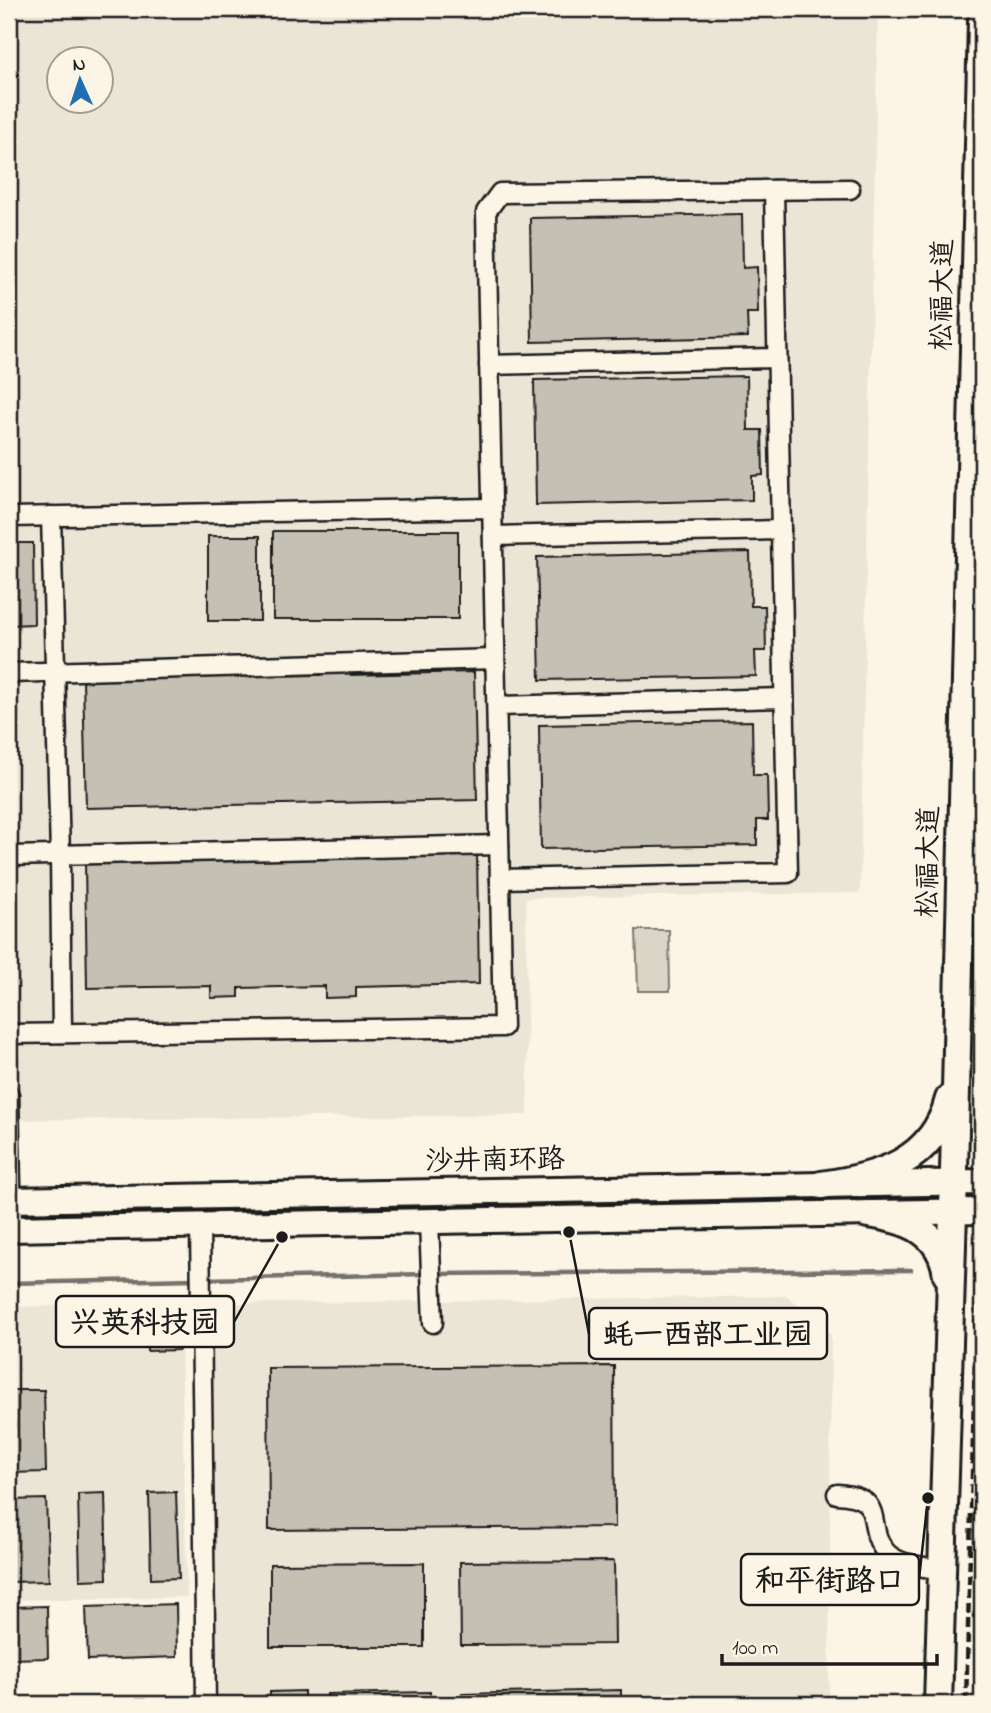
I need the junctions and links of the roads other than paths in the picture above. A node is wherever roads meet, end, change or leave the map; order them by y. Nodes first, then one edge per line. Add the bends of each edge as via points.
1 (982, 21) edge
2 (850, 189) dead end
3 (774, 190) junction
4 (777, 358) junction
5 (489, 365) junction
6 (492, 508) junction
7 (51, 516) junction
8 (9, 517) edge
9 (781, 530) junction
10 (493, 536) junction
11 (495, 659) junction
12 (55, 671) junction
13 (9, 673) edge
14 (784, 698) junction
15 (497, 706) junction
16 (499, 845) junction
17 (60, 855) junction
18 (9, 856) edge
19 (500, 879) junction
20 (62, 1033) junction
21 (9, 1034) edge
22 (956, 1066) junction
23 (9, 1095) edge
24 (954, 1181) junction
25 (982, 1182) edge
26 (821, 1185) junction
27 (10, 1200) edge
28 (953, 1212) junction
29 (982, 1212) edge
30 (868, 1214) junction
31 (429, 1222) junction
32 (200, 1226) junction
33 (10, 1229) edge
34 (950, 1294) junction
35 (433, 1323) dead end
36 (837, 1494) dead end
37 (942, 1570) junction
38 (206, 1704) edge
39 (938, 1704) edge

1 - 22 main road, 松福大道
2 - 3 street
3 - 4 street
3 - 5 street via 500,193 486,212
4 - 5 street
4 - 9 street
5 - 6 street
6 - 7 street
6 - 10 street
7 - 8 street
7 - 12 street
9 - 10 street
9 - 14 street
10 - 11 street
11 - 12 street
11 - 15 street
12 - 13 street
12 - 17 street
14 - 15 street
14 - 19 street via 788,873
15 - 16 street
16 - 17 street
16 - 19 street
17 - 18 street
17 - 20 street
19 - 20 street via 503,1027
20 - 21 street
22 - 24 main road, 松福大道
22 - 26 main road via 939,1126 920,1149 879,1174
23 - 27 street
24 - 25 main road, 沙井南环路
24 - 26 main road, 沙井南环路
24 - 28 main road, 松福大道
26 - 27 main road, 沙井南环路
27 - 33 street
28 - 29 main road, 沙井南环路
28 - 30 main road, 沙井南环路
28 - 34 main road, 松福大道
30 - 31 main road, 沙井南环路
30 - 34 main road via 899,1218 930,1238 946,1264
31 - 32 main road, 沙井南环路
31 - 35 street
32 - 33 main road, 沙井南环路
32 - 38 street
34 - 37 main road, 松福大道
36 - 37 street via 860,1498 869,1506 885,1552 900,1562
37 - 39 main road, 松福大道

